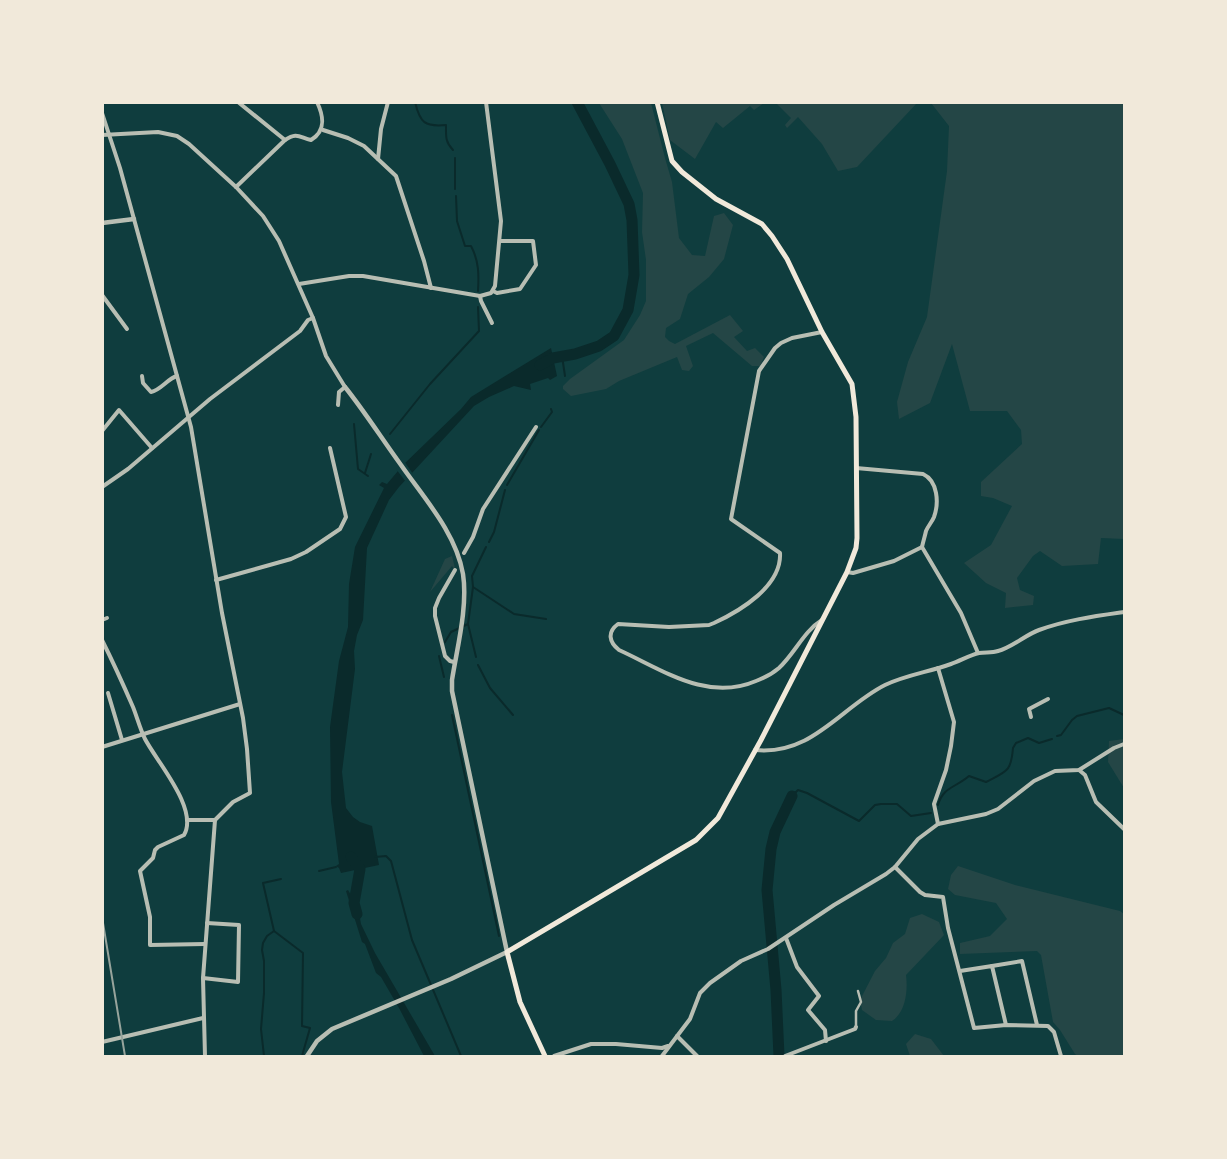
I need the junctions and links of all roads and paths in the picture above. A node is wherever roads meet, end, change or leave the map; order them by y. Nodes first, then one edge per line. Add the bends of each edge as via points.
1 (238, 102) edge
2 (318, 102) edge
3 (388, 102) edge
4 (486, 102) edge
5 (657, 102) edge
6 (102, 113) edge
7 (323, 130) junction
8 (110, 134) junction
9 (102, 135) edge
10 (285, 140) junction
11 (378, 159) junction
12 (236, 187) junction
13 (134, 219) junction
14 (102, 224) edge
15 (500, 241) junction
16 (299, 284) junction
17 (431, 288) junction
18 (493, 291) junction
19 (102, 295) edge
20 (480, 296) junction
21 (313, 318) junction
22 (492, 323) dead end
23 (127, 329) dead end
24 (822, 332) junction
25 (142, 376) dead end
26 (177, 376) junction
27 (345, 387) junction
28 (338, 404) dead end
29 (188, 418) junction
30 (536, 427) dead end
31 (102, 431) edge
32 (152, 448) junction
33 (330, 448) dead end
34 (856, 468) junction
35 (102, 487) edge
36 (922, 547) junction
37 (464, 553) dead end
38 (455, 570) dead end
39 (847, 572) junction
40 (216, 580) junction
41 (1124, 612) edge
42 (108, 618) dead end
43 (102, 620) edge
44 (822, 620) junction
45 (102, 640) edge
46 (978, 653) junction
47 (454, 662) junction
48 (938, 668) junction
49 (108, 694) dead end
50 (1048, 698) dead end
51 (240, 704) junction
52 (1031, 717) dead end
53 (143, 734) junction
54 (122, 740) junction
55 (1124, 744) edge
56 (102, 747) edge
57 (755, 750) junction
58 (1079, 770) junction
59 (187, 820) junction
60 (215, 820) junction
61 (938, 824) junction
62 (1124, 829) edge
63 (895, 867) junction
64 (207, 923) junction
65 (786, 938) junction
66 (205, 944) junction
67 (507, 952) junction
68 (992, 966) junction
69 (960, 971) junction
70 (203, 978) junction
71 (858, 991) dead end
72 (203, 1018) junction
73 (1006, 1025) junction
74 (1037, 1025) junction
75 (856, 1027) joint
76 (677, 1036) junction
77 (826, 1041) junction
78 (102, 1042) edge
79 (670, 1045) junction
80 (205, 1056) edge
81 (307, 1056) edge
82 (545, 1056) edge
83 (554, 1056) edge
84 (662, 1056) edge
85 (697, 1056) edge
86 (786, 1056) edge
87 (1061, 1056) edge

1 - 10 street
2 - 7 street
3 - 11 street
4 - 15 street via 501,221
5 - 24 main road via 670,156 677,167 716,199 762,224 787,259
6 - 8 street
7 - 10 street via 311,140 295,135
7 - 11 street via 364,146
8 - 9 street
8 - 12 street via 158,132 177,136
8 - 13 street
10 - 12 street
11 - 17 street via 396,176
12 - 16 street via 263,216
13 - 14 street
13 - 26 street
15 - 18 street
15 - 18 street via 533,241 536,265 517,290
16 - 17 street via 363,276
16 - 21 street
17 - 20 street
18 - 20 street
19 - 23 street
20 - 22 street
21 - 27 street via 326,356
21 - 29 street
24 - 34 main road via 852,384
24 - 44 street via 781,343 759,371 731,519 780,553 770,583 748,603 709,625 618,624 612,630 611,640 619,650 690,683 727,688 751,683 775,671
25 - 26 street via 150,392 157,391
26 - 29 street
27 - 28 street via 339,392
27 - 47 street via 452,542 464,585
29 - 32 street
29 - 40 street
30 - 37 street via 483,508
31 - 32 street via 119,410
32 - 35 street
33 - 40 street via 346,517 340,529 291,559
34 - 36 street via 929,477 936,492 936,507
34 - 39 main road via 857,538
36 - 39 street via 894,561
36 - 46 street via 961,613
38 - 47 street via 435,612 445,656
39 - 44 main road
40 - 51 street
41 - 46 street via 1052,626 999,651
42 - 43 street
44 - 57 main road
45 - 53 street
46 - 48 street
47 - 67 street via 453,703
48 - 57 street via 885,685 860,700 822,732 779,748
48 - 61 street via 954,722 946,770 934,804
49 - 54 street
50 - 52 street via 1029,709
51 - 53 street
51 - 60 street via 250,793 228,806
53 - 54 street
53 - 59 street via 179,793
54 - 56 street
55 - 58 street
57 - 67 main road via 718,818 696,840
58 - 61 street via 1055,771 1034,781 998,809 986,814
58 - 62 street via 1085,775 1096,802
59 - 60 street
59 - 66 street via 184,835 158,846 153,858 139,874 150,917 150,945
60 - 64 street
61 - 63 street via 918,839
63 - 65 street
63 - 69 street via 920,892 943,897
64 - 66 street
64 - 70 street via 239,925 238,982
65 - 76 street via 741,961 710,983 700,993 690,1019
65 - 77 street via 798,968 819,996 808,1010 824,1030
66 - 70 street
67 - 81 street via 326,1033
67 - 82 main road via 520,1002
68 - 69 street
68 - 73 street
68 - 74 street via 1022,961
69 - 73 street via 974,1028
70 - 72 street
71 - 75 street via 861,1002 856,1011
72 - 78 street
72 - 80 street
73 - 74 street
74 - 87 street via 1052,1029
75 - 77 street
76 - 79 street
76 - 85 street
77 - 86 street
79 - 83 street via 662,1048 591,1044
79 - 84 street

